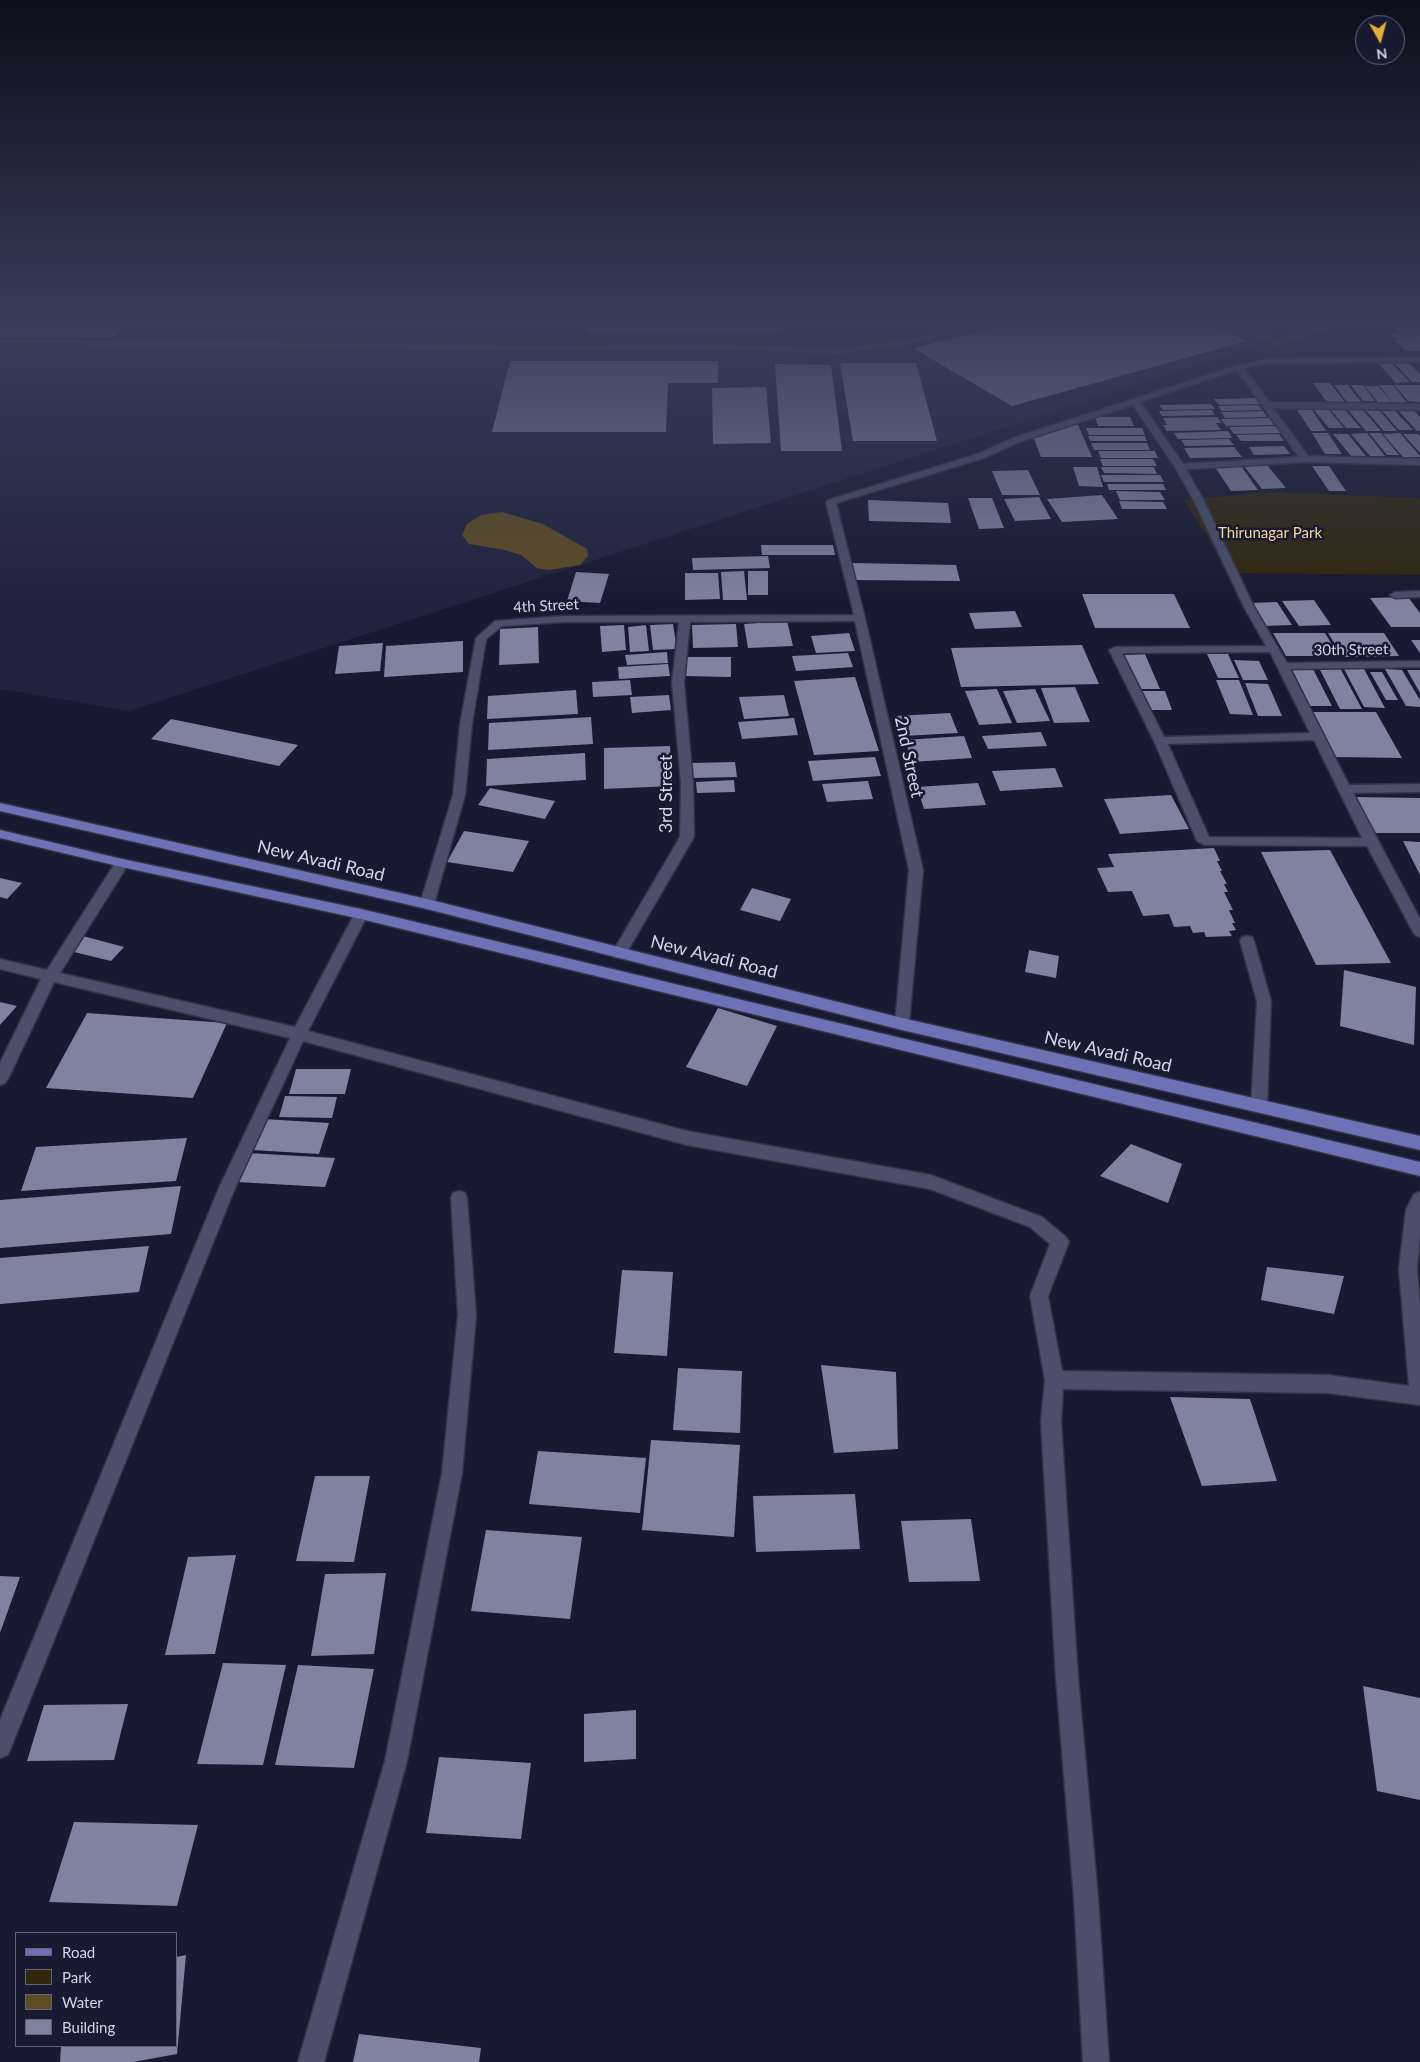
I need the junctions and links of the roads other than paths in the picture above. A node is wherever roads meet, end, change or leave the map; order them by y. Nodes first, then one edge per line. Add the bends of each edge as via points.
1 (1090, 416) edge
2 (1145, 416) edge
3 (1275, 416) edge
4 (1305, 459) junction
5 (1420, 462) edge
6 (1180, 468) junction
7 (1420, 594) edge
8 (1395, 595) dead end
9 (685, 618) junction
10 (860, 618) junction
11 (1272, 648) junction
12 (1420, 664) edge
13 (1283, 666) junction
14 (1318, 736) junction
15 (1160, 741) junction
16 (1420, 788) edge
17 (1346, 789) junction
18 (0, 807) edge
19 (0, 834) edge
20 (1371, 842) junction
21 (122, 863) junction
22 (427, 904) junction
23 (361, 914) junction
24 (1420, 932) edge
25 (1247, 941) dead end
26 (619, 953) junction
27 (0, 964) edge
28 (50, 975) junction
29 (902, 1024) junction
30 (299, 1034) junction
31 (0, 1079) edge
32 (1259, 1106) junction
33 (1420, 1143) edge
34 (1420, 1169) edge
35 (459, 1198) dead end
36 (1420, 1199) edge
37 (1054, 1380) junction
38 (1420, 1396) edge
39 (0, 1747) edge
40 (312, 2062) edge
41 (1096, 2062) edge

1 - 10 street, 2nd Street via 1016,440 981,456 832,502
2 - 6 street
3 - 4 street
4 - 5 street
4 - 6 street
6 - 11 street
7 - 8 street
9 - 10 street, 4th Street
9 - 22 street, 4th Street via 499,623 481,638 466,724 459,796
9 - 26 street, 3rd Street via 678,682 687,783 687,837
10 - 29 street, 2nd Street via 916,870
11 - 13 street
11 - 15 street via 1114,650
12 - 13 street, 30th Street
13 - 14 street
14 - 15 street
14 - 17 street
15 - 20 street via 1204,841
16 - 17 street
17 - 20 street
18 - 22 main road, New Avadi Road
19 - 21 main road
20 - 24 street
21 - 23 main road
21 - 28 street
22 - 26 main road, New Avadi Road
23 - 30 street
23 - 34 main road
25 - 32 street via 1264,1001
26 - 29 main road, New Avadi Road
27 - 28 street
28 - 30 street
28 - 31 street
29 - 32 main road, New Avadi Road
30 - 37 street via 687,1138 931,1182 1036,1222 1060,1242 1039,1296
30 - 39 street via 227,1188
32 - 33 main road, New Avadi Road
35 - 40 street via 467,1315 452,1473 396,1761
36 - 38 street via 1414,1210 1408,1269
37 - 38 street via 1328,1384
37 - 41 street via 1051,1422

